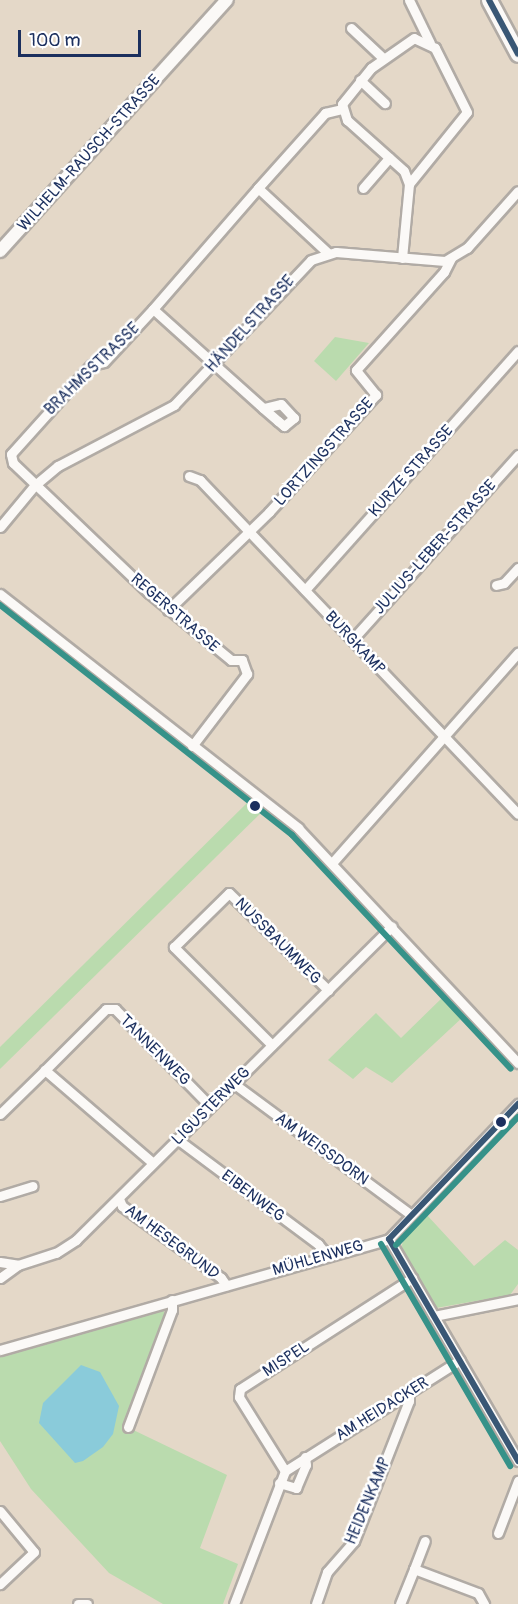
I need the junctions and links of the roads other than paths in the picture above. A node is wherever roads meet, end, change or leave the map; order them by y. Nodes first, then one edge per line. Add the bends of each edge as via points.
1 (227, 0) edge
2 (409, 0) edge
3 (489, 0) edge
4 (351, 28) dead end
5 (430, 43) junction
6 (518, 54) edge
7 (382, 58) junction
8 (360, 80) junction
9 (385, 103) dead end
10 (342, 109) junction
11 (389, 158) junction
12 (409, 183) junction
13 (258, 188) junction
14 (363, 188) dead end
15 (518, 191) edge
16 (0, 252) edge
17 (328, 253) junction
18 (402, 258) junction
19 (451, 258) junction
20 (153, 309) junction
21 (518, 351) edge
22 (214, 364) junction
23 (263, 408) dead end
24 (518, 455) edge
25 (189, 476) dead end
26 (35, 485) junction
27 (0, 526) edge
28 (249, 531) junction
29 (518, 568) edge
30 (496, 585) dead end
31 (305, 590) junction
32 (0, 594) edge
33 (168, 610) junction
34 (352, 640) junction
35 (518, 653) edge
36 (443, 736) junction
37 (192, 746) junction
38 (518, 814) edge
39 (332, 863) junction
40 (392, 926) junction
41 (327, 990) junction
42 (272, 1045) junction
43 (518, 1064) edge
44 (45, 1070) junction
45 (233, 1083) junction
46 (518, 1104) edge
47 (210, 1106) junction
48 (0, 1114) edge
49 (177, 1139) junction
50 (153, 1163) junction
51 (33, 1186) dead end
52 (0, 1196) edge
53 (119, 1199) junction
54 (410, 1214) junction
55 (389, 1239) junction
56 (327, 1255) junction
57 (0, 1262) edge
58 (18, 1264) junction
59 (0, 1278) edge
60 (412, 1278) junction
61 (226, 1285) junction
62 (518, 1299) edge
63 (172, 1300) junction
64 (434, 1316) junction
65 (0, 1350) edge
66 (460, 1360) junction
67 (409, 1392) junction
68 (128, 1427) dead end
69 (305, 1457) junction
70 (518, 1461) edge
71 (285, 1471) junction
72 (518, 1481) edge
73 (279, 1483) junction
74 (0, 1511) edge
75 (498, 1533) dead end
76 (424, 1541) dead end
77 (414, 1569) junction
78 (0, 1584) edge
79 (78, 1604) edge
80 (87, 1604) edge
81 (234, 1604) edge
82 (316, 1604) edge
83 (400, 1604) edge
84 (484, 1604) edge

1 - 16 street, WILHELM-RAUSCH-STRASSE
2 - 5 street
3 - 6 main road
4 - 7 street
5 - 7 street via 414,38
5 - 12 street via 467,112
7 - 8 street
8 - 9 street
8 - 10 street via 346,96
10 - 11 street via 347,120
10 - 13 street, BRAHMSSTRASSE via 325,113
11 - 12 street via 404,171
11 - 14 street
12 - 18 street
13 - 17 street
13 - 20 street, BRAHMSSTRASSE
15 - 19 street via 467,248
17 - 18 street
17 - 22 street, HÄNDELSTRASSE via 302,267
18 - 19 street
19 - 28 street, LORTZINGSTRASSE via 444,272 356,370 376,395
20 - 22 street, BRAHMSSTRASSE
20 - 26 street, BRAHMSSTRASSE via 104,362 91,365 12,450 13,463
21 - 31 street, KURZE STRASSE
22 - 23 street, BRAHMSSTRASSE
22 - 26 street, HÄNDELSTRASSE via 160,415 72,457
24 - 34 street, JULIUS-LEBER-STRASSE
25 - 28 street, BURGKAMP via 200,480
26 - 27 street, HÄNDELSTRASSE
26 - 33 street, REGERSTRASSE
28 - 31 street, BURGKAMP
28 - 33 street, LORTZINGSTRASSE
29 - 30 street via 504,583
31 - 34 street, BURGKAMP
32 - 37 street
33 - 37 street, REGERSTRASSE via 231,660 242,660 247,674
34 - 36 street, BURGKAMP
35 - 36 street
36 - 38 street, BURGKAMP
36 - 39 street
37 - 39 street via 288,818
39 - 40 street
40 - 41 street, LIGUSTERWEG
40 - 43 street
41 - 42 street, LIGUSTERWEG
41 - 42 street, NUSSBAUMWEG via 229,893 174,946
42 - 45 street, LIGUSTERWEG
44 - 47 street, TANNENWEG via 106,1009 115,1009
44 - 48 street, TANNENWEG
44 - 50 street
45 - 47 street, LIGUSTERWEG
45 - 54 street, AM WEISSDORN
46 - 54 street
47 - 49 street, LIGUSTERWEG
49 - 50 street, LIGUSTERWEG
49 - 56 street, EIBENWEG via 318,1244
50 - 53 street, LIGUSTERWEG
51 - 52 street
53 - 58 street, LIGUSTERWEG via 66,1248
53 - 61 street, AM HESEGRUND via 122,1206
54 - 55 street
55 - 56 street, MÜHLENWEG
55 - 60 street
56 - 61 street, MÜHLENWEG
57 - 58 street, LIGUSTERWEG
58 - 59 street, LIGUSTERWEG
60 - 64 street
60 - 71 street, MISPEL via 240,1389 238,1397
61 - 63 street, MÜHLENWEG
62 - 64 street
63 - 65 street, MÜHLENWEG
63 - 68 street via 172,1310
64 - 66 street
66 - 67 street, AM HEIDACKER
66 - 70 street
67 - 69 street, AM HEIDACKER
67 - 82 street, HEIDENKAMP via 409,1401 354,1541 327,1572
69 - 71 street, AM HEIDACKER
69 - 73 street via 306,1465 296,1488
71 - 73 street, AM HEIDACKER
72 - 75 street
73 - 81 street, AM HEIDACKER
74 - 78 street via 34,1552
76 - 77 street
77 - 83 street
77 - 84 street via 478,1593
79 - 80 street

